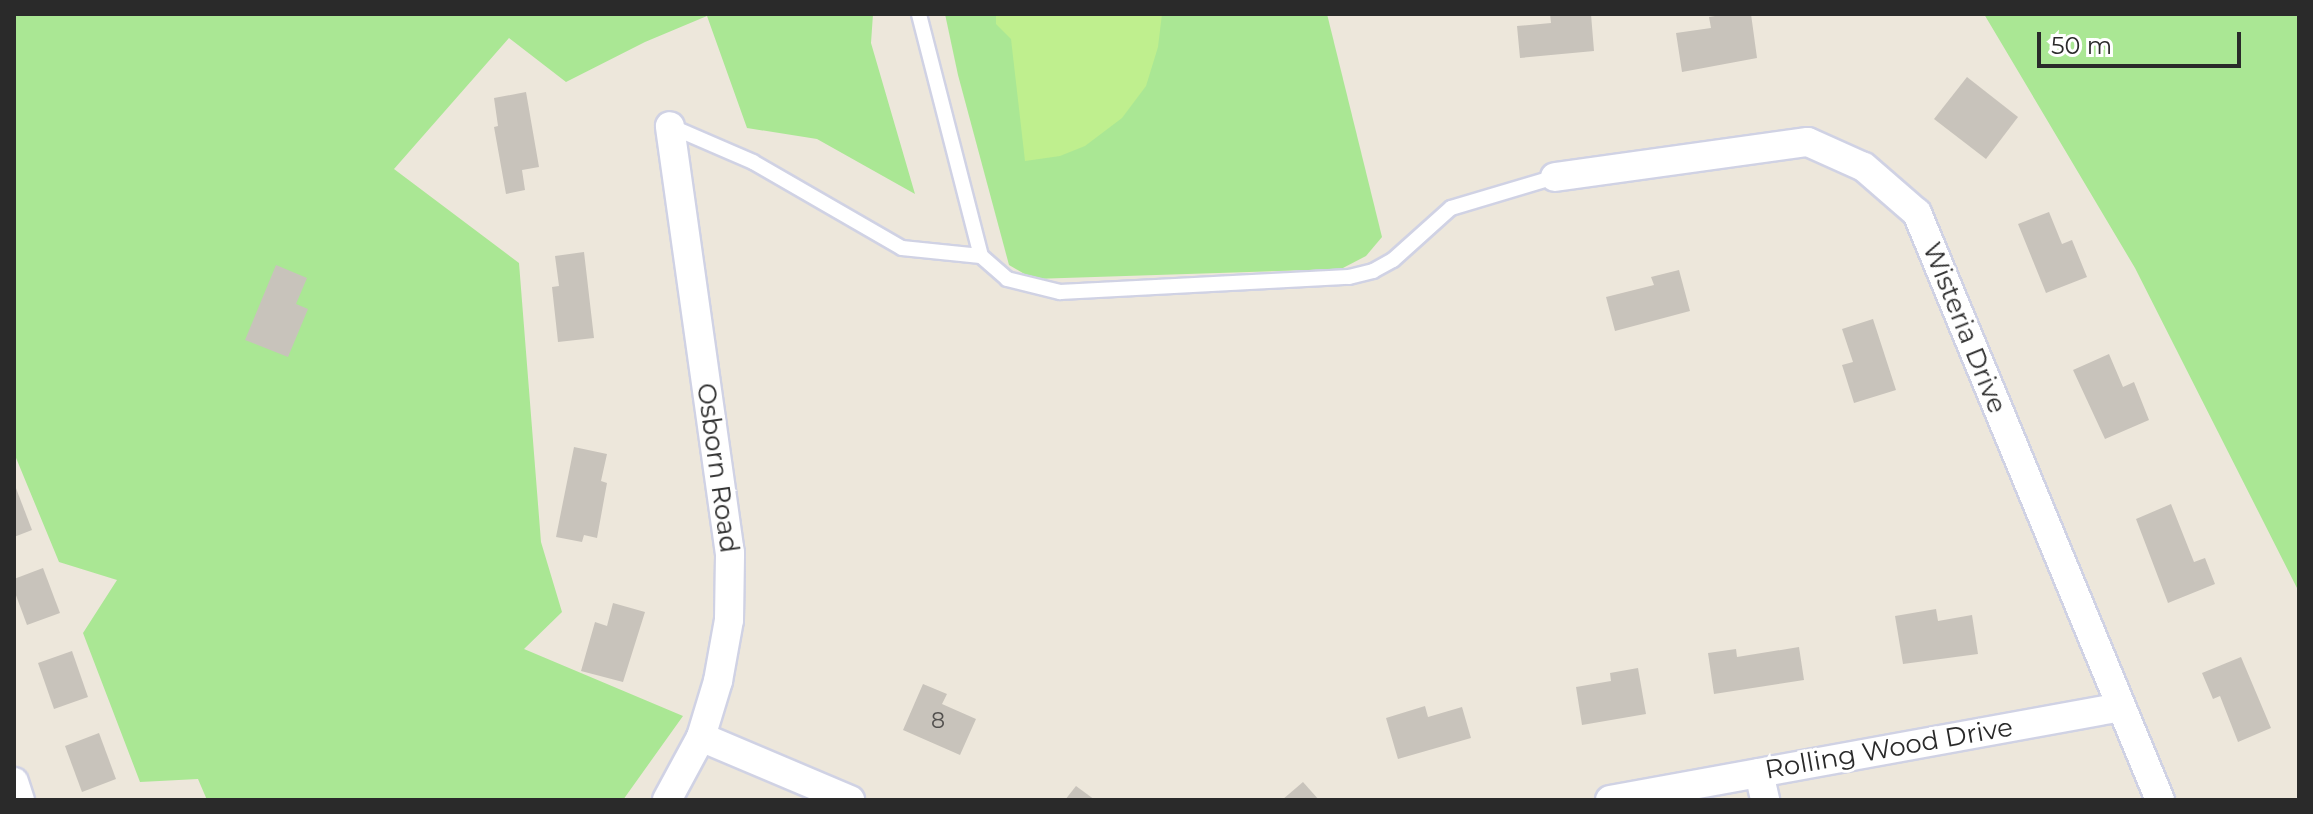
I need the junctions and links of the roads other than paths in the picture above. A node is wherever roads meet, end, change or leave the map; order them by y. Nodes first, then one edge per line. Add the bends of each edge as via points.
1 (919, 14) edge
2 (670, 126) joint
3 (1555, 177) joint
4 (981, 256) junction
5 (2121, 707) junction
6 (701, 737) junction
7 (14, 782) edge
8 (1762, 786) edge
9 (20, 800) edge
10 (667, 800) edge
11 (850, 800) edge
12 (1610, 800) edge
13 (2160, 800) edge

1 - 4 lane
2 - 4 lane via 753,162 902,248
2 - 6 street, Osborn Road via 730,554 729,620
3 - 4 lane via 1451,208 1393,260 1349,277 1060,292 1007,279
3 - 5 street, Wisteria Drive via 1808,142 1864,167 1917,213
5 - 8 street, Rolling Wood Drive
5 - 13 street, Wisteria Drive
6 - 10 street, Osborn Road
6 - 11 street
7 - 9 street
8 - 12 street, Rolling Wood Drive

